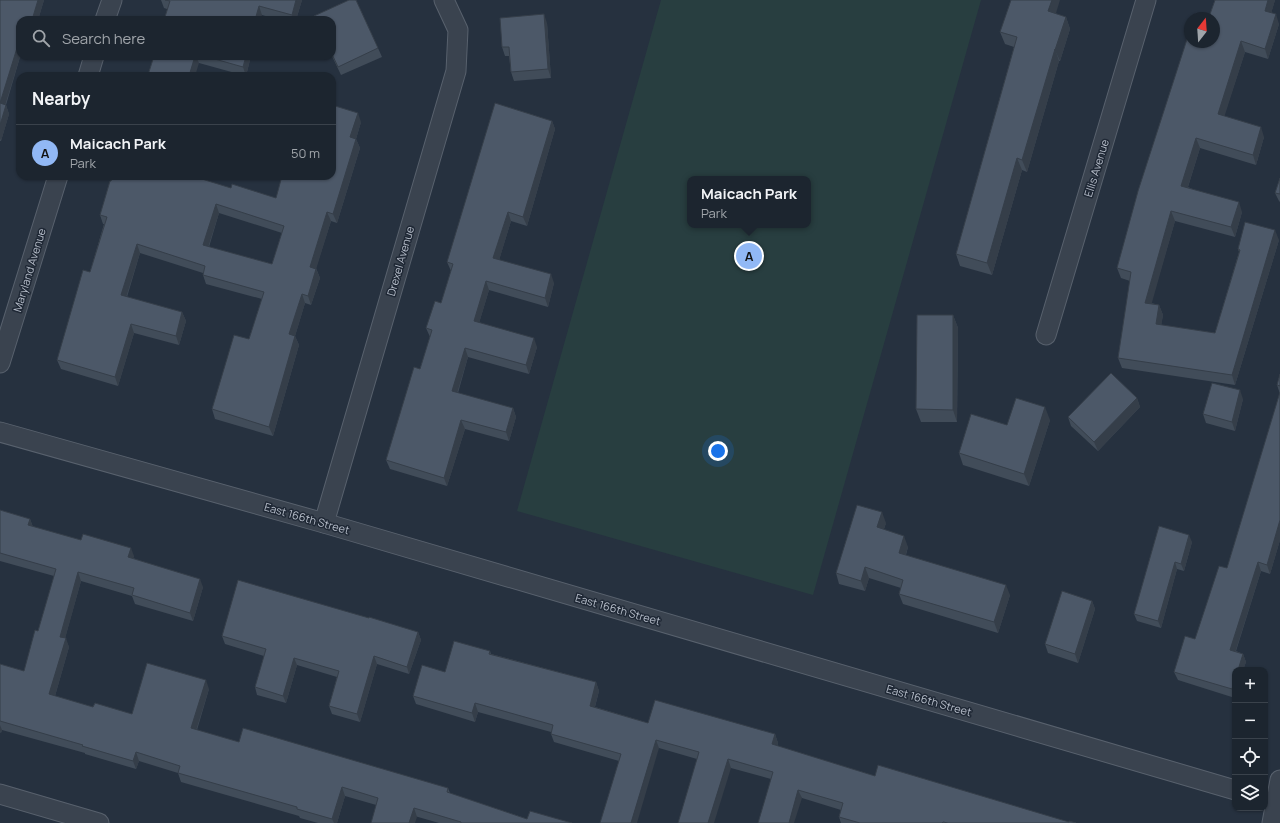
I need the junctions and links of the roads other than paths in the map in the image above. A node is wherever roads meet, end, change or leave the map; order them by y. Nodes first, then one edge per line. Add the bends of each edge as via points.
1 (112, 0) edge
2 (444, 0) edge
3 (1146, 0) edge
4 (106, 16) edge
5 (93, 60) edge
6 (89, 72) edge
7 (57, 180) edge
8 (1046, 335) dead end
9 (0, 363) edge
10 (0, 432) edge
11 (324, 523) junction
12 (1280, 780) edge
13 (1232, 789) edge
14 (0, 794) edge
15 (1274, 802) edge
16 (99, 823) edge
17 (1272, 823) edge

1 - 4 street
2 - 11 street, Drexel Avenue via 458,30 456,71
3 - 8 street, Ellis Avenue
5 - 6 street
7 - 9 street, Maryland Avenue
10 - 11 street, East 166th Street
11 - 13 street, East 166th Street
12 - 15 street
14 - 16 street
15 - 17 street

